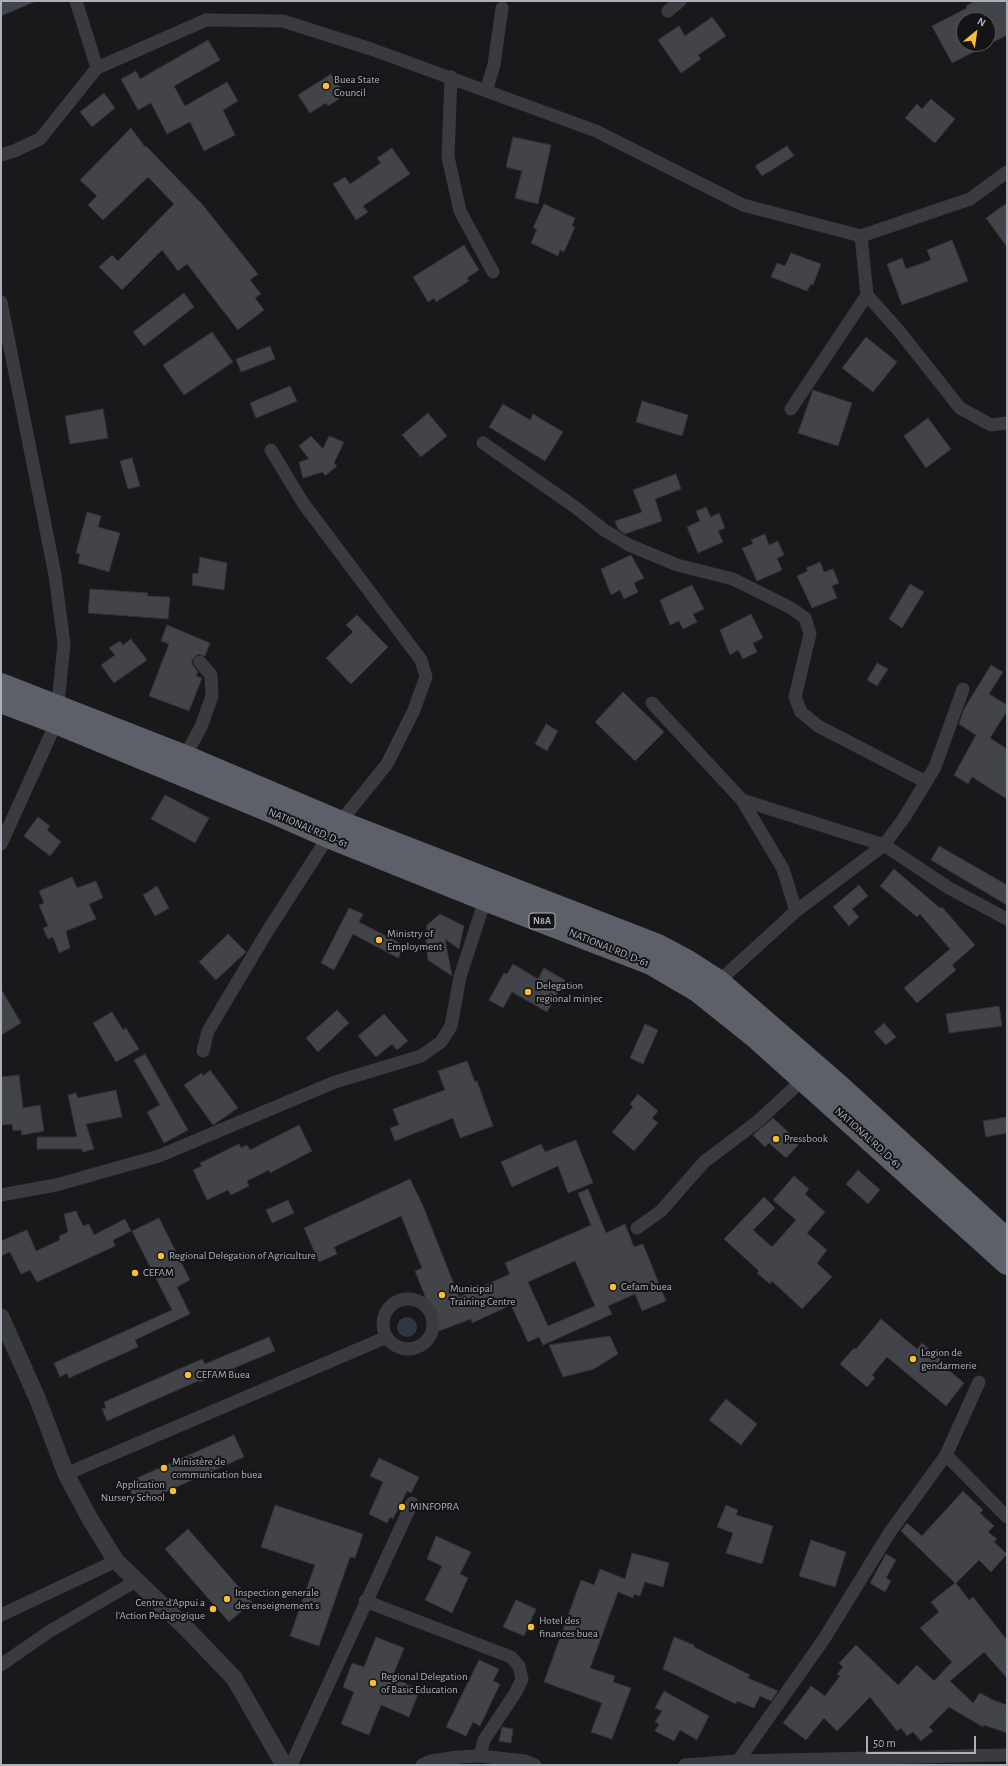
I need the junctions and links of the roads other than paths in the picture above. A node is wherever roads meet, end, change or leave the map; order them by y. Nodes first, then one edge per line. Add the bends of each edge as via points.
1 (76, 1) edge
2 (680, 1) edge
3 (502, 8) dead end
4 (668, 11) dead end
5 (97, 68) junction
6 (450, 77) junction
7 (486, 91) junction
8 (1, 155) edge
9 (1007, 172) edge
10 (861, 236) junction
11 (493, 272) dead end
12 (866, 295) junction
13 (1, 302) edge
14 (791, 409) dead end
15 (1007, 423) edge
16 (483, 442) dead end
17 (271, 450) dead end
18 (200, 662) dead end
19 (1, 684) edge
20 (963, 689) dead end
21 (1, 702) edge
22 (652, 703) dead end
23 (58, 715) junction
24 (185, 756) junction
25 (926, 782) junction
26 (742, 800) junction
27 (334, 830) junction
28 (1, 844) edge
29 (884, 844) junction
30 (485, 900) junction
31 (796, 911) junction
32 (1007, 919) edge
33 (719, 981) junction
34 (203, 1051) dead end
35 (810, 1073) junction
36 (1, 1195) edge
37 (637, 1228) dead end
38 (1007, 1239) edge
39 (1007, 1264) edge
40 (1, 1317) edge
41 (387, 1337) dead end
42 (6, 1339) edge
43 (979, 1382) dead end
44 (946, 1455) junction
45 (66, 1474) junction
46 (412, 1503) dead end
47 (1007, 1517) edge
48 (116, 1561) junction
49 (136, 1581) junction
50 (365, 1601) junction
51 (1, 1615) edge
52 (1, 1665) edge
53 (480, 1756) junction
54 (1007, 1756) edge
55 (738, 1761) junction
56 (837, 1762) edge
57 (284, 1765) edge
58 (291, 1765) edge
59 (422, 1765) edge
60 (535, 1765) edge
61 (685, 1765) edge

1 - 5 street
2 - 4 street
3 - 7 street via 494,65
5 - 6 street via 206,20 283,21
5 - 8 street via 40,139
6 - 7 street
6 - 11 street via 448,157 460,211
7 - 10 street via 596,132 743,205
9 - 10 street via 970,199
10 - 12 street
12 - 14 street
12 - 15 street via 900,331 960,408 991,424
13 - 23 street via 55,575 64,644
16 - 25 street via 604,530 629,545 677,565 733,579 791,608 805,618 810,634 795,697 801,712 818,726
17 - 27 street via 303,503 421,660 426,677 414,710 387,764
18 - 24 street via 211,675 212,696 201,727
19 - 23 highway, NATIONAL RD. D-61 / N8A
20 - 25 street via 946,742
21 - 23 highway, NATIONAL RD. D-61 / N8A
22 - 26 street
23 - 24 highway, NATIONAL RD. D-61 / N8A
23 - 27 highway, NATIONAL RD. D-61 / N8A via 269,810
23 - 28 street
24 - 27 highway, NATIONAL RD. D-61 / N8A
25 - 29 street
26 - 29 street
26 - 31 street via 783,868
27 - 30 highway, NATIONAL RD. D-61 / N8A
27 - 33 highway, NATIONAL RD. D-61 / N8A via 658,945
27 - 34 street via 267,932 222,1007 208,1031
29 - 31 street
29 - 32 street via 949,888
30 - 35 highway, NATIONAL RD. D-61 / N8A via 651,964 697,991 757,1039
30 - 36 street via 460,977 451,1026 441,1042 421,1056 335,1082 159,1156 56,1185
31 - 33 street
33 - 35 highway, NATIONAL RD. D-61 / N8A
35 - 37 street via 757,1122 704,1162 661,1211
35 - 38 highway, NATIONAL RD. D-61 / N8A via 840,1086
35 - 39 highway, NATIONAL RD. D-61 / N8A
40 - 42 street
41 - 45 street
42 - 45 street via 38,1400
43 - 44 street
44 - 47 street
44 - 55 street via 890,1532 824,1640
45 - 48 street
46 - 50 street
48 - 49 street
48 - 51 street
49 - 52 street via 50,1631
49 - 57 street via 234,1678
50 - 53 street via 510,1657 519,1666 522,1680 484,1740
50 - 58 street
53 - 59 street via 431,1761
53 - 60 street via 525,1761
54 - 56 street
55 - 56 street
55 - 61 street

